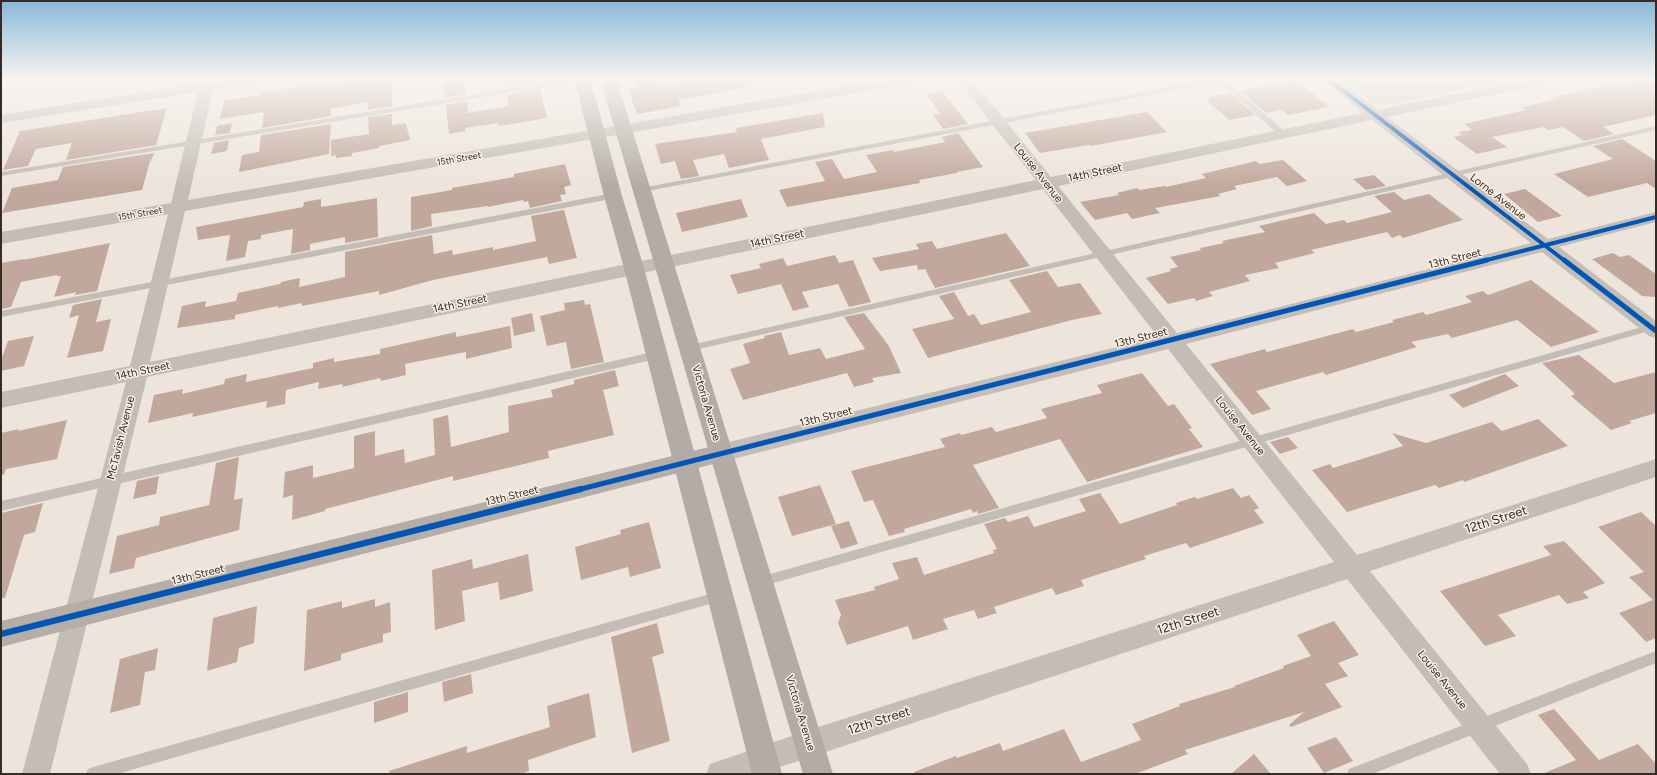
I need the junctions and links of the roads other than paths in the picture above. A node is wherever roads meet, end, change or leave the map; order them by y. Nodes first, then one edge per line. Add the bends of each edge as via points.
1 (28, 114) edge
2 (200, 114) edge
3 (368, 114) edge
4 (591, 114) edge
5 (618, 114) edge
6 (713, 114) edge
7 (991, 114) edge
8 (1043, 114) edge
9 (1262, 114) edge
10 (1379, 114) edge
11 (1375, 115) junction
12 (1, 119) edge
13 (998, 123) junction
14 (1656, 128) edge
15 (623, 130) junction
16 (1283, 134) junction
17 (597, 135) junction
18 (193, 143) junction
19 (1, 174) edge
20 (1453, 175) junction
21 (1046, 183) junction
22 (642, 190) junction
23 (613, 196) junction
24 (177, 207) junction
25 (1656, 217) edge
26 (1, 238) edge
27 (1545, 246) junction
28 (1103, 254) junction
29 (665, 262) junction
30 (634, 268) junction
31 (159, 284) junction
32 (1, 314) edge
33 (1654, 328) edge
34 (1172, 341) junction
35 (690, 348) junction
36 (657, 355) junction
37 (138, 372) junction
38 (1, 400) edge
39 (1252, 442) junction
40 (721, 453) junction
41 (685, 462) junction
42 (1656, 468) edge
43 (110, 482) junction
44 (1, 506) edge
45 (1352, 568) junction
46 (760, 582) junction
47 (720, 596) junction
48 (75, 616) junction
49 (1, 634) edge
50 (1656, 657) edge
51 (1479, 726) junction
52 (809, 743) junction
53 (765, 767) edge
54 (36, 774) edge
55 (93, 774) edge
56 (720, 774) edge
57 (818, 774) edge
58 (1354, 774) edge
59 (1517, 774) edge

1 - 12 street
2 - 18 street, McTavish Avenue
3 - 18 lane
4 - 17 main road
5 - 15 main road, Victoria Avenue
6 - 15 street, 15th Street
7 - 13 street, Louise Avenue
8 - 13 lane
9 - 16 lane
10 - 11 street, 14th Street
11 - 16 street, 14th Street
11 - 20 street, Lorne Avenue
13 - 21 street, Louise Avenue
13 - 22 lane
14 - 20 lane
15 - 17 street, 15th Street
15 - 22 main road, Victoria Avenue
16 - 21 street, 14th Street
17 - 23 main road
17 - 24 street, 15th Street
18 - 19 lane
18 - 24 street, McTavish Avenue
20 - 27 street, Lorne Avenue
20 - 28 lane
21 - 28 street, Louise Avenue
21 - 29 street, 14th Street
22 - 29 main road, Victoria Avenue
23 - 30 main road
23 - 31 lane
24 - 26 street, 15th Street
24 - 31 street, McTavish Avenue
25 - 27 street, 13th Street
27 - 33 street, Lorne Avenue
27 - 34 street, 13th Street
28 - 34 street, Louise Avenue
28 - 35 lane
29 - 30 street, 14th Street
29 - 35 main road, Victoria Avenue
30 - 36 main road
30 - 37 street, 14th Street
31 - 32 lane
31 - 37 street, McTavish Avenue
33 - 39 lane
34 - 39 street, Louise Avenue
34 - 40 street, 13th Street
35 - 40 main road, Victoria Avenue
36 - 41 main road
36 - 43 lane
37 - 38 street, 14th Street
37 - 43 street, McTavish Avenue
39 - 45 street, Louise Avenue
39 - 46 lane
40 - 41 street, 13th Street
40 - 46 main road, Victoria Avenue
41 - 47 main road
41 - 48 street, 13th Street
42 - 45 street, 12th Street
43 - 44 lane
43 - 48 street, McTavish Avenue
45 - 51 street, Louise Avenue
45 - 52 street, 12th Street
46 - 52 main road, Victoria Avenue
47 - 53 main road
47 - 55 lane
48 - 49 street, 13th Street
48 - 54 street, McTavish Avenue
50 - 51 lane
51 - 58 lane
51 - 59 street, Louise Avenue
52 - 53 street, 12th Street
52 - 57 main road, Victoria Avenue
53 - 56 street, 12th Street

